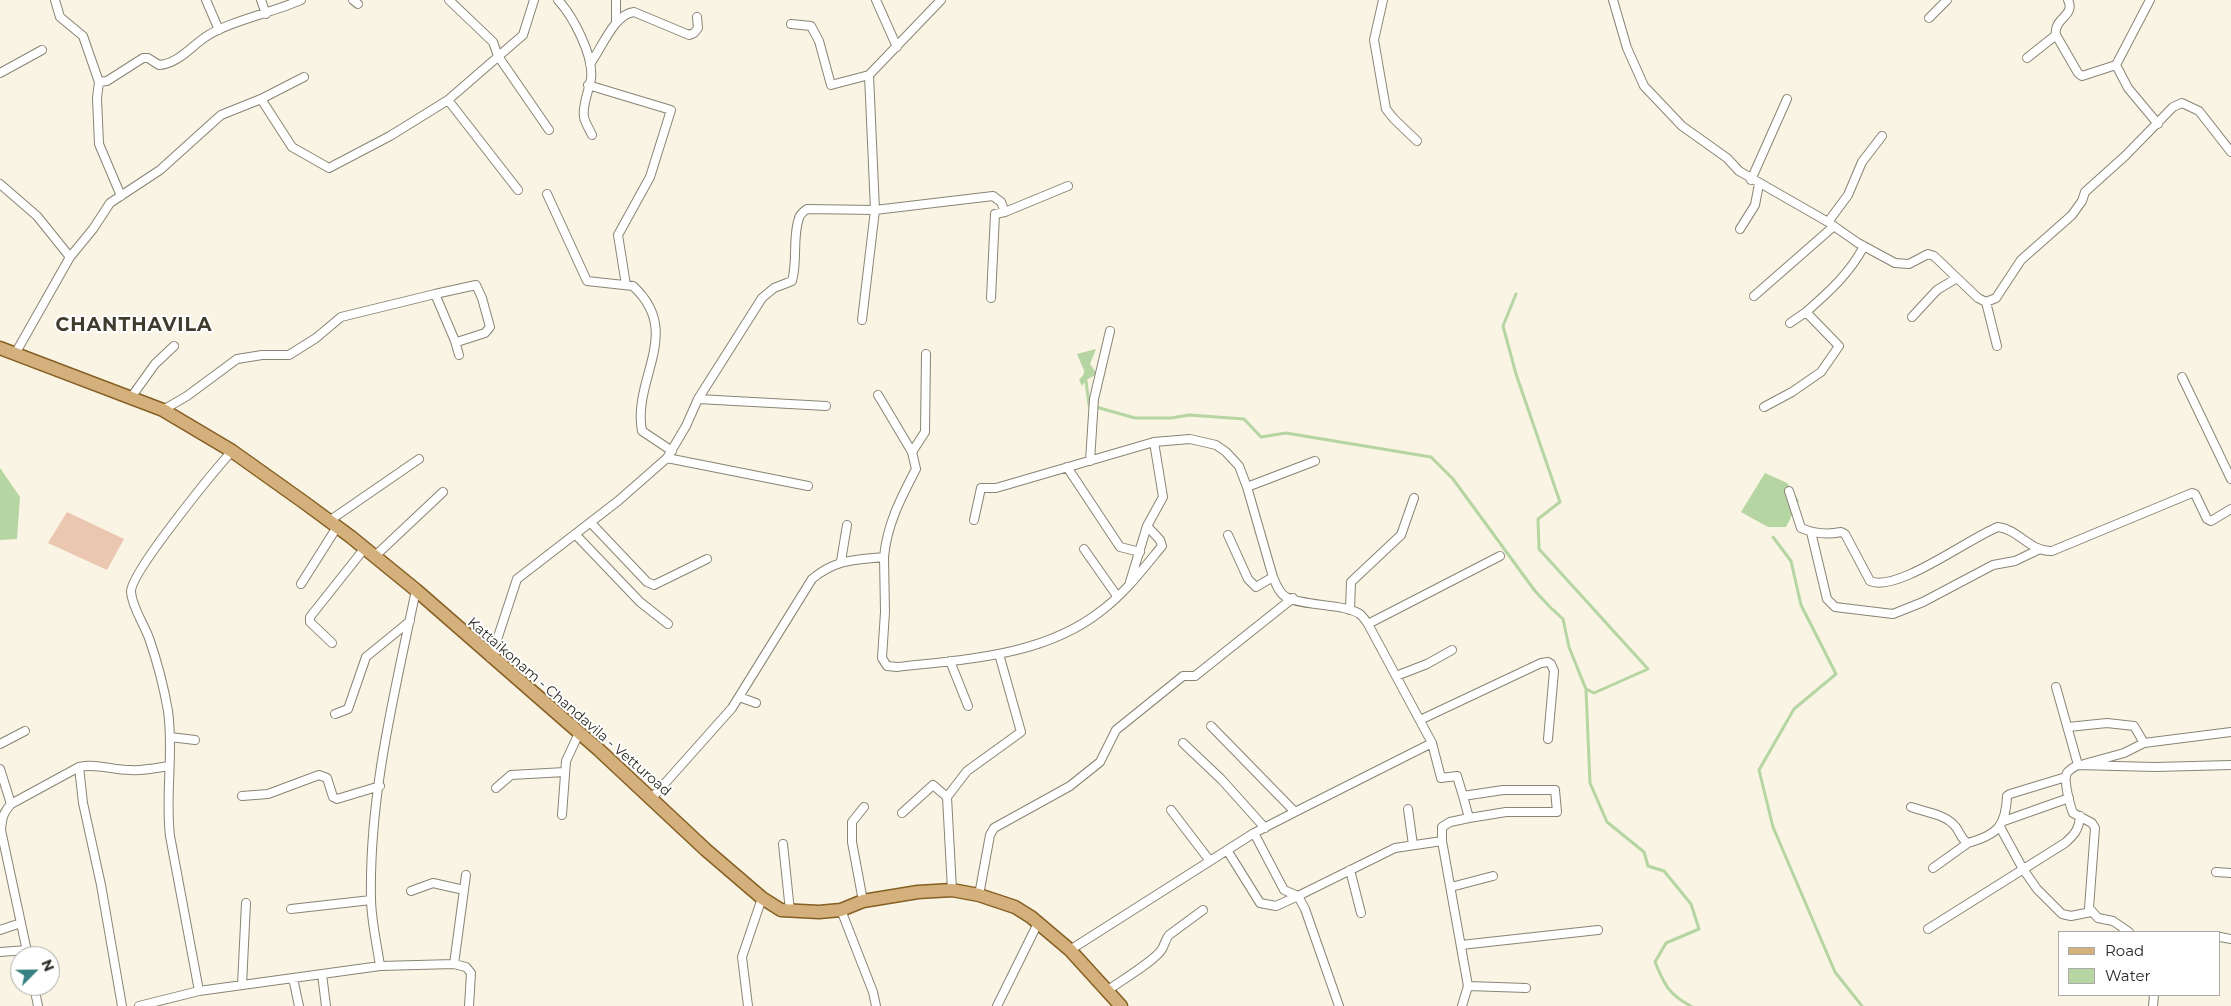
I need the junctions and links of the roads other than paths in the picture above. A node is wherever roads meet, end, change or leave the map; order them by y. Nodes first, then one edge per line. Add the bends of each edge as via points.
1 (55, 0) edge
2 (206, 0) edge
3 (261, 0) edge
4 (302, 0) edge
5 (449, 0) edge
6 (534, 0) edge
7 (558, 0) edge
8 (616, 0) edge
9 (876, 0) edge
10 (1383, 0) edge
11 (1613, 0) edge
12 (1947, 0) edge
13 (2068, 0) edge
14 (2150, 0) edge
15 (937, 2) edge
16 (266, 14) junction
17 (697, 16) dead end
18 (1928, 18) dead end
19 (616, 22) junction
20 (791, 24) dead end
21 (219, 30) junction
22 (2056, 35) junction
23 (897, 47) junction
24 (42, 50) dead end
25 (498, 56) junction
26 (2027, 58) dead end
27 (590, 64) junction
28 (2116, 65) junction
29 (0, 73) edge
30 (869, 75) junction
31 (304, 77) dead end
32 (98, 82) junction
33 (588, 85) junction
34 (261, 99) junction
35 (1787, 99) dead end
36 (448, 100) junction
37 (2158, 124) junction
38 (549, 130) dead end
39 (592, 135) dead end
40 (1882, 136) dead end
41 (1417, 141) dead end
42 (2231, 152) edge
43 (1752, 180) junction
44 (0, 184) edge
45 (1759, 184) junction
46 (1068, 186) dead end
47 (518, 190) dead end
48 (547, 194) dead end
49 (120, 196) junction
50 (875, 210) junction
51 (1005, 212) junction
52 (1831, 224) junction
53 (1740, 230) dead end
54 (1864, 246) junction
55 (70, 257) junction
56 (1957, 278) junction
57 (626, 285) junction
58 (435, 294) junction
59 (1754, 296) dead end
60 (991, 298) dead end
61 (1986, 302) junction
62 (1806, 312) junction
63 (1912, 318) dead end
64 (862, 320) dead end
65 (1790, 323) dead end
66 (1110, 331) dead end
67 (455, 341) junction
68 (174, 346) dead end
69 (1996, 346) dead end
70 (0, 348) edge
71 (15, 354) junction
72 (926, 354) dead end
73 (459, 355) dead end
74 (2182, 377) dead end
75 (878, 395) dead end
76 (132, 396) junction
77 (698, 398) junction
78 (826, 406) dead end
79 (1764, 407) dead end
80 (164, 410) junction
81 (1154, 442) junction
82 (232, 451) junction
83 (912, 452) junction
84 (670, 454) junction
85 (419, 459) dead end
86 (1090, 461) junction
87 (1316, 461) dead end
88 (2228, 463) edge
89 (1067, 467) junction
90 (2231, 479) edge
91 (808, 486) dead end
92 (1247, 487) junction
93 (1789, 491) dead end
94 (443, 492) dead end
95 (1414, 498) dead end
96 (2231, 509) edge
97 (974, 520) dead end
98 (591, 523) junction
99 (333, 524) junction
100 (848, 525) dead end
101 (1147, 526) junction
102 (1811, 532) junction
103 (575, 534) junction
104 (1228, 535) dead end
105 (1084, 549) dead end
106 (2038, 550) junction
107 (1140, 552) junction
108 (369, 553) junction
109 (884, 556) junction
110 (1500, 556) dead end
111 (708, 559) dead end
112 (842, 561) junction
113 (1273, 577) junction
114 (301, 584) dead end
115 (1129, 585) junction
116 (416, 590) junction
117 (1117, 596) junction
118 (1293, 598) junction
119 (1350, 610) junction
120 (410, 621) junction
121 (668, 624) dead end
122 (1368, 624) junction
123 (332, 643) dead end
124 (1452, 650) dead end
125 (999, 654) junction
126 (491, 658) junction
127 (950, 661) junction
128 (1396, 676) junction
129 (2056, 687) dead end
130 (739, 697) junction
131 (756, 703) dead end
132 (968, 706) dead end
133 (335, 714) dead end
134 (1420, 720) junction
135 (1211, 726) dead end
136 (2068, 727) junction
137 (25, 731) dead end
138 (2231, 732) edge
139 (579, 733) junction
140 (170, 737) junction
141 (1548, 739) dead end
142 (195, 740) dead end
143 (1183, 743) dead end
144 (1432, 743) junction
145 (2144, 743) junction
146 (0, 744) edge
147 (2231, 765) edge
148 (170, 766) junction
149 (2078, 766) junction
150 (78, 767) junction
151 (0, 769) edge
152 (564, 772) junction
153 (2066, 776) junction
154 (380, 786) junction
155 (496, 788) dead end
156 (242, 796) dead end
157 (1463, 796) junction
158 (947, 797) junction
159 (2069, 798) junction
160 (651, 799) junction
161 (11, 804) junction
162 (864, 807) dead end
163 (1408, 808) dead end
164 (1911, 808) dead end
165 (1171, 810) dead end
166 (1295, 812) junction
167 (902, 813) dead end
168 (562, 815) dead end
169 (2080, 816) junction
170 (1469, 818) junction
171 (2002, 824) junction
172 (1265, 828) junction
173 (1, 830) edge
174 (1254, 833) junction
175 (1442, 841) junction
176 (1968, 843) junction
177 (783, 844) dead end
178 (1413, 845) junction
179 (1227, 850) junction
180 (1210, 861) junction
181 (1933, 868) dead end
182 (1350, 870) junction
183 (2023, 870) junction
184 (2216, 872) dead end
185 (2231, 873) edge
186 (466, 875) dead end
187 (1493, 876) dead end
188 (1451, 886) junction
189 (464, 890) junction
190 (952, 890) junction
191 (411, 891) dead end
192 (979, 895) junction
193 (1298, 896) junction
194 (762, 898) junction
195 (371, 900) junction
196 (863, 901) junction
197 (246, 903) dead end
198 (291, 909) dead end
199 (841, 910) junction
200 (1202, 910) dead end
201 (790, 911) junction
202 (2092, 912) junction
203 (1362, 913) dead end
204 (21, 923) junction
205 (1038, 923) junction
206 (1928, 929) dead end
207 (0, 930) edge
208 (1598, 930) dead end
209 (2128, 931) edge
210 (1461, 945) junction
211 (26, 946) edge
212 (1070, 950) junction
213 (454, 964) junction
214 (380, 966) junction
215 (322, 974) junction
216 (293, 978) junction
217 (242, 985) junction
218 (1468, 986) junction
219 (1526, 988) dead end
220 (1108, 990) junction
221 (199, 991) junction
222 (122, 1006) edge
223 (139, 1006) edge
224 (299, 1006) edge
225 (326, 1006) edge
226 (469, 1006) edge
227 (748, 1006) edge
228 (876, 1006) edge
229 (997, 1006) edge
230 (1121, 1006) edge
231 (1338, 1006) edge
232 (1462, 1006) edge

1 - 32 street via 60,17 83,36
2 - 21 street
3 - 16 street
4 - 16 street
5 - 25 street via 493,42
6 - 25 street via 523,35
7 - 27 street via 566,8
8 - 19 street
9 - 23 street
10 - 41 street via 1374,40 1386,109
11 - 43 street via 1627,48 1644,86 1682,126
12 - 18 street
13 - 22 street via 2070,12 2056,24
14 - 28 street
15 - 23 street
16 - 21 street
17 - 19 street via 698,28 694,34 634,12 624,14
19 - 27 street
20 - 30 street via 811,26 819,41 831,85
21 - 32 street via 168,63 159,65 143,58
22 - 26 street
22 - 28 street via 2082,76
23 - 30 street
24 - 29 street
25 - 36 street
25 - 38 street
27 - 33 street
28 - 37 street via 2128,88
30 - 50 street
31 - 34 street
32 - 49 street via 99,144
33 - 39 street via 584,117
33 - 57 street via 671,110 650,177 618,235
34 - 36 street via 292,147 329,168
34 - 49 street via 221,115 160,170
35 - 43 street
36 - 47 street
37 - 42 street via 2173,107 2188,104 2199,111
37 - 61 street via 2085,192 2072,215 2021,260 1996,298
40 - 52 street via 1862,162
43 - 45 street
44 - 55 street via 37,216
45 - 52 street
45 - 53 street via 1755,205
46 - 51 street
48 - 57 street via 587,281
49 - 55 street via 110,203
50 - 51 street via 993,196 1001,202
50 - 64 street
50 - 77 street via 807,209 799,215 796,267 792,281 774,288 762,298
51 - 60 street via 995,214
52 - 54 street
52 - 59 street
54 - 56 street via 1903,265 1928,254 1934,256
54 - 62 street via 1838,284
55 - 71 street
56 - 61 street
56 - 63 street via 1937,290
57 - 84 street via 632,286 647,301 657,333 639,417 642,431
58 - 67 street
58 - 67 street via 476,285 482,298 490,327 485,333
58 - 80 street via 342,317 288,355 237,359
61 - 69 street
62 - 65 street
62 - 79 street via 1839,346 1820,372
66 - 86 street via 1094,399
67 - 73 street
68 - 76 street via 155,364
70 - 71 main road, Kattaikonam - Chandavila - Vetturoad
71 - 76 main road, Kattaikonam - Chandavila - Vetturoad
72 - 83 street via 925,432
74 - 88 street
75 - 83 street
76 - 80 main road, Kattaikonam - Chandavila - Vetturoad
77 - 78 street
77 - 84 street
80 - 82 main road, Kattaikonam - Chandavila - Vetturoad
81 - 86 street
81 - 92 street via 1190,439 1216,445 1239,466
81 - 101 street via 1163,496
82 - 99 main road, Kattaikonam - Chandavila - Vetturoad
82 - 140 street via 203,483 164,536 134,579 131,592 156,664 168,712
83 - 109 street via 916,468 893,514
84 - 91 street
84 - 98 street
85 - 99 street
86 - 89 street
87 - 92 street
88 - 90 street
89 - 97 street via 996,488 981,488
89 - 107 street via 1120,547
92 - 113 street
93 - 102 street via 1801,528
94 - 108 street
95 - 119 street via 1401,535 1351,582
96 - 106 street via 2211,521 2192,493 2052,551
98 - 103 street
98 - 111 street via 647,582 654,585
99 - 108 main road, Kattaikonam - Chandavila - Vetturoad
99 - 114 street
100 - 112 street
101 - 107 street
101 - 115 street via 1162,546
102 - 106 street via 1845,534 1870,581 1876,583 1909,575 1998,527 2006,528
102 - 106 street via 1827,599 1835,607 1893,614 1993,565 2014,561
103 - 121 street via 640,602
103 - 126 street via 517,579
104 - 113 street via 1248,579 1256,587
105 - 117 street
107 - 115 street
108 - 116 main road, Kattaikonam - Chandavila - Vetturoad
108 - 123 street via 310,617 310,622
109 - 112 street
109 - 127 street via 882,658 887,666
110 - 122 street
112 - 130 street via 825,568 812,579
113 - 118 street via 1285,596
115 - 117 street
116 - 120 street
116 - 126 main road, Kattaikonam - Chandavila - Vetturoad
117 - 125 street via 1100,612 1052,640
118 - 119 street
118 - 192 street via 1195,676 1183,676 1116,730 1100,762 1070,786 994,828
119 - 122 street via 1361,615
120 - 133 street via 366,657 348,709
120 - 154 street via 386,736
122 - 128 street
124 - 128 street
125 - 127 street
125 - 158 street via 1021,732 967,771
126 - 139 main road, Kattaikonam - Chandavila - Vetturoad
127 - 132 street
128 - 134 street
129 - 136 street
130 - 131 street
130 - 160 street via 703,743
134 - 141 street via 1548,662 1554,671
134 - 144 street
135 - 166 street
136 - 145 street via 2107,723 2134,726
136 - 149 street
137 - 146 street
138 - 145 street
139 - 152 street
139 - 160 main road, Kattaikonam - Chandavila - Vetturoad
140 - 142 street
140 - 148 street
143 - 172 street
144 - 157 street via 1440,778 1457,776
144 - 166 street
145 - 149 street via 2124,753
147 - 149 street
148 - 150 street via 128,770 100,765
148 - 221 street via 170,836
149 - 153 street
150 - 161 street
150 - 222 street
151 - 161 street
152 - 155 street via 511,775
152 - 168 street
153 - 159 street
153 - 171 street via 2007,796
154 - 156 street via 336,798 327,778 318,775 268,794
154 - 195 street via 372,852
157 - 170 street
157 - 170 street via 1503,790 1555,790 1557,812 1506,812
158 - 167 street via 933,785
158 - 190 street
159 - 169 street via 2073,814
159 - 171 street
160 - 194 main road, Kattaikonam - Chandavila - Vetturoad
161 - 173 street via 2,817
162 - 196 street via 852,822 852,842
163 - 178 street
164 - 176 street via 1943,818 1954,825 1963,841
165 - 180 street
166 - 172 street
169 - 183 street via 2075,834
169 - 202 street via 2095,828 2088,897
170 - 175 street via 1442,827
171 - 176 street
171 - 183 street
172 - 174 street
173 - 204 street
174 - 179 street
174 - 193 street via 1284,890
175 - 178 street
175 - 188 street
176 - 181 street
177 - 201 street
178 - 182 street via 1395,848
179 - 180 street
179 - 193 street via 1260,903 1276,906
180 - 212 street
182 - 193 street
182 - 203 street
183 - 202 street via 2062,914 2071,916
183 - 206 street
184 - 185 street
186 - 189 street
187 - 188 street
188 - 210 street
189 - 191 street via 433,883
189 - 213 street
190 - 192 main road, Kattaikonam - Chandavila - Vetturoad
190 - 196 main road, Kattaikonam - Chandavila - Vetturoad
192 - 205 main road, Kattaikonam - Chandavila - Vetturoad via 1015,907
193 - 231 street
194 - 201 main road, Kattaikonam - Chandavila - Vetturoad via 781,910
194 - 227 street via 742,957
195 - 198 street
195 - 214 street
196 - 199 main road, Kattaikonam - Chandavila - Vetturoad
197 - 217 street
199 - 201 main road, Kattaikonam - Chandavila - Vetturoad
199 - 228 street
200 - 220 street via 1164,940 1162,950
202 - 209 street
204 - 207 street
204 - 211 street
205 - 212 main road, Kattaikonam - Chandavila - Vetturoad
205 - 229 street
208 - 210 street
210 - 218 street
212 - 220 main road, Kattaikonam - Chandavila - Vetturoad
213 - 214 street
213 - 226 street via 466,967 471,973
214 - 215 street
215 - 216 street
215 - 225 street
216 - 217 street
216 - 224 street
217 - 221 street
218 - 219 street
218 - 232 street
220 - 230 main road, Kattaikonam - Chandavila - Vetturoad
221 - 223 street

